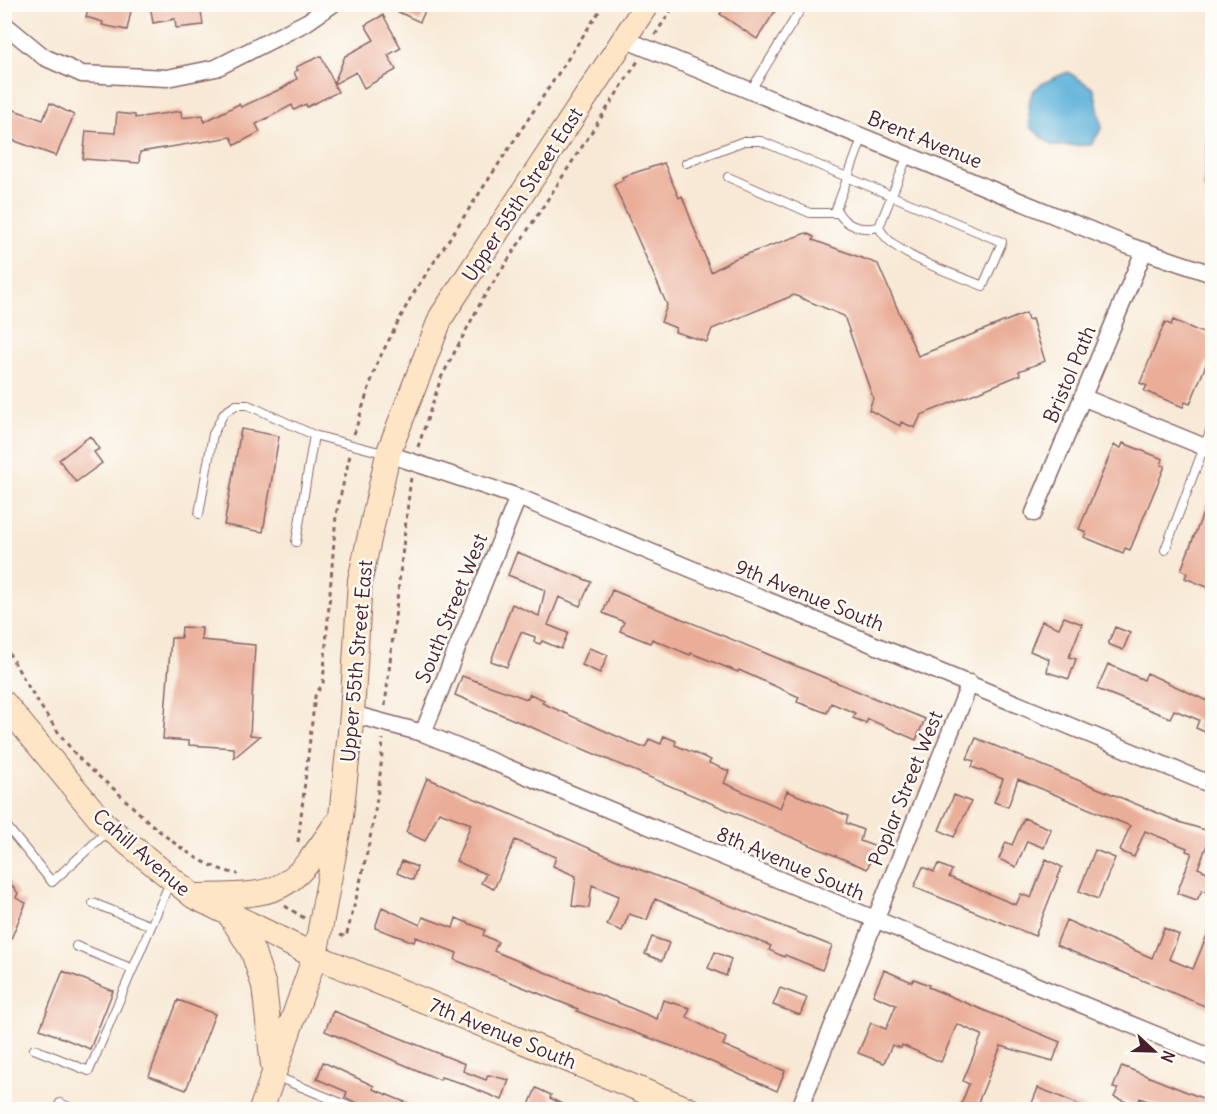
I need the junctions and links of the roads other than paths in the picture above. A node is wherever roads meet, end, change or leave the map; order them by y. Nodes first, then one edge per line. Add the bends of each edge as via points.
1 (333, 4) edge
2 (647, 4) edge
3 (804, 4) edge
4 (4, 24) edge
5 (624, 39) junction
6 (752, 90) junction
7 (863, 136) junction
8 (908, 155) junction
9 (686, 163) dead end
10 (728, 177) dead end
11 (848, 177) junction
12 (891, 195) junction
13 (838, 213) junction
14 (879, 226) junction
15 (1144, 251) junction
16 (1212, 274) edge
17 (1082, 397) junction
18 (1212, 426) edge
19 (314, 435) junction
20 (1208, 448) edge
21 (388, 454) junction
22 (518, 497) junction
23 (1034, 513) dead end
24 (199, 514) dead end
25 (296, 542) dead end
26 (1165, 550) dead end
27 (970, 683) junction
28 (4, 703) edge
29 (352, 714) junction
30 (423, 733) junction
31 (1212, 785) edge
32 (341, 816) junction
33 (4, 823) edge
34 (110, 829) junction
35 (171, 879) junction
36 (193, 896) junction
37 (93, 903) dead end
38 (230, 915) junction
39 (874, 921) junction
40 (151, 926) junction
41 (76, 946) dead end
42 (315, 956) junction
43 (133, 969) junction
44 (34, 1050) dead end
45 (1212, 1058) edge
46 (273, 1076) junction
47 (57, 1110) edge
48 (76, 1110) edge
49 (261, 1110) edge
50 (358, 1110) edge
51 (690, 1110) edge
52 (799, 1110) edge

1 - 4 street via 307,22 216,68 167,78 82,74 44,57
2 - 5 street, Upper 55th Street East
3 - 6 lane
5 - 6 street, Brent Avenue
5 - 21 street, Upper 55th Street East via 441,317
6 - 7 street, Brent Avenue
7 - 8 street, Brent Avenue
7 - 11 lane
8 - 12 lane
8 - 15 street, Brent Avenue
9 - 11 lane via 744,141 761,141
10 - 13 lane via 810,213
11 - 12 lane
11 - 13 lane
12 - 14 lane
12 - 14 lane via 1002,242 983,286 898,249 884,238
13 - 14 lane via 854,228
15 - 16 street, Brent Avenue
15 - 17 street, Bristol Path
17 - 20 street
17 - 23 street, Bristol Path
18 - 20 lane
19 - 21 lane
19 - 24 lane via 248,405 236,405 224,413 213,434
19 - 25 lane
20 - 26 lane
21 - 22 street, 9th Avenue South
21 - 29 street, Upper 55th Street East via 360,580
22 - 27 street, 9th Avenue South
22 - 30 street, South Street West
27 - 31 street, 9th Avenue South
27 - 39 street, Poplar Street West
28 - 34 street, Cahill Avenue
29 - 30 street, 8th Avenue South
29 - 32 street, Upper 55th Street East
30 - 39 street, 8th Avenue South
32 - 36 street via 311,861 289,884 257,895
32 - 42 street, Upper 55th Street East
33 - 34 lane via 52,882
34 - 35 street, Cahill Avenue
35 - 36 street, Cahill Avenue
35 - 40 lane
36 - 38 street, Cahill Avenue
37 - 40 lane
38 - 42 street, Cahill Avenue
38 - 46 street via 253,952 264,986
39 - 45 street, 8th Avenue South
39 - 52 street, Poplar Street West
40 - 43 lane
41 - 43 lane
42 - 46 street, Upper 55th Street East
42 - 51 street, 7th Avenue South
43 - 44 lane via 88,1071
46 - 49 street, Upper 55th Street East
46 - 50 lane
47 - 48 lane via 60,1103

